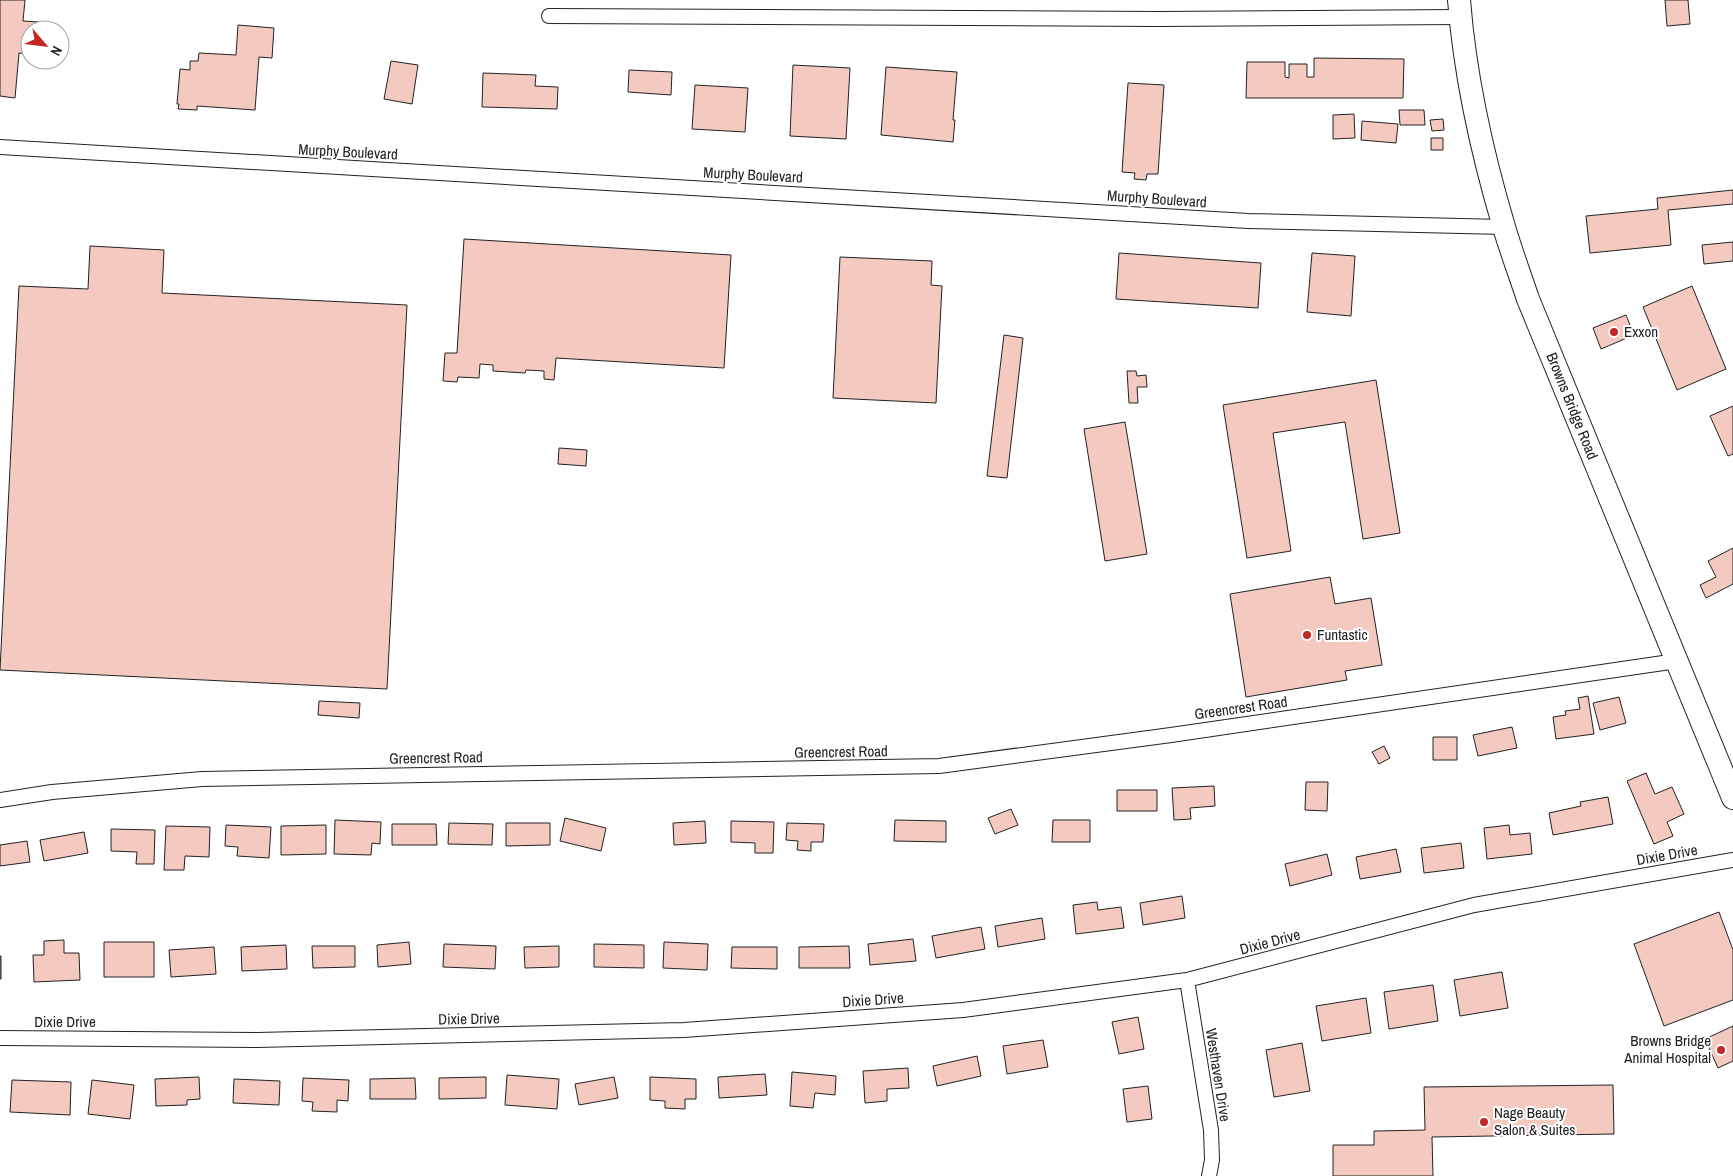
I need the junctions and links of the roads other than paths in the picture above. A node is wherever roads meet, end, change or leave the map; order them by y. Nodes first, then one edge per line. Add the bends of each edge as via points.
1 (1460, 9) edge
2 (550, 16) dead end
3 (0, 147) edge
4 (1504, 227) junction
5 (1677, 661) junction
6 (1733, 798) edge
7 (0, 800) edge
8 (1733, 860) edge
9 (1187, 980) junction
10 (0, 1038) edge
11 (1209, 1176) edge

1 - 2 street via 1140,19
1 - 4 main road, Browns Bridge Road via 1468,76 1482,146
3 - 4 street, Murphy Boulevard via 1248,221
4 - 5 main road, Browns Bridge Road via 1535,317
5 - 6 main road, Browns Bridge Road
5 - 7 street, Greencrest Road via 939,766 202,779 52,792
8 - 9 street, Dixie Drive via 1474,905
9 - 10 street, Dixie Drive via 963,1010 684,1030 257,1040
9 - 11 street, Westhaven Drive via 1211,1130

